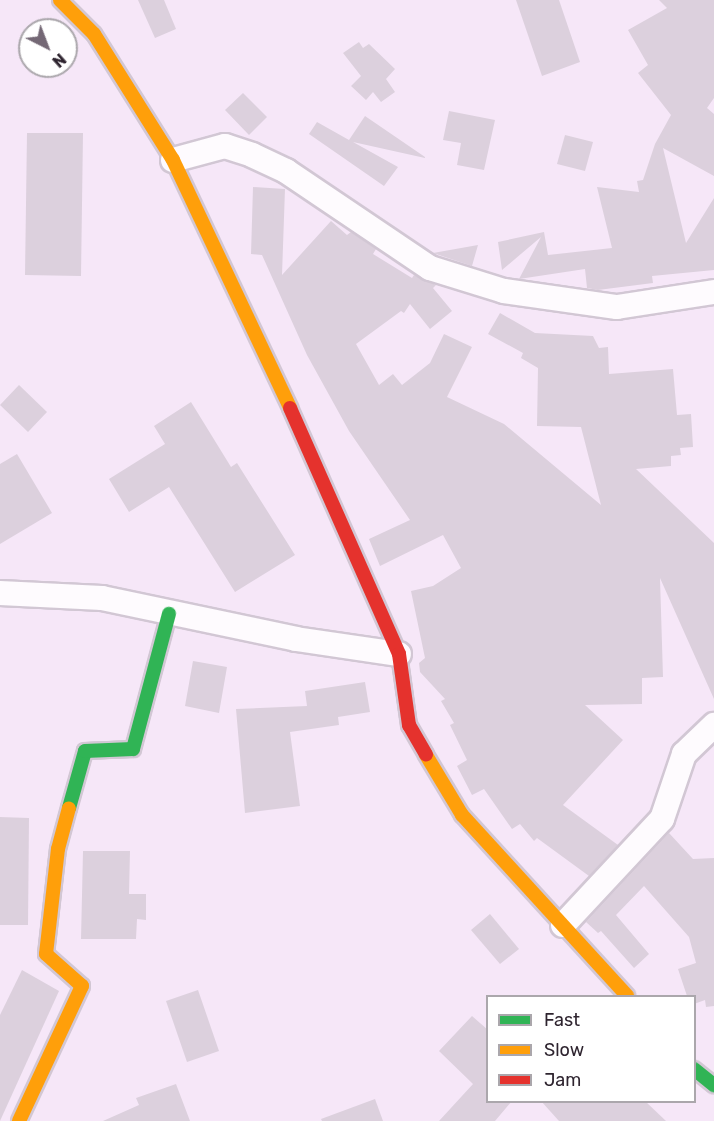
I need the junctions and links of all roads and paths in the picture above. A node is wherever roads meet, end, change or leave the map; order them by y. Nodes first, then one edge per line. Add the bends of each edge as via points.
1 (60, 0) edge
2 (173, 160) junction
3 (714, 292) edge
4 (0, 593) edge
5 (169, 614) junction
6 (399, 654) junction
7 (714, 726) edge
8 (563, 925) junction
9 (626, 995) edge
10 (696, 1071) edge
11 (714, 1085) edge
12 (19, 1121) edge

1 - 2 street via 94,34
2 - 3 street via 225,146 252,155 286,171 430,268 504,291 617,307
2 - 6 street via 242,299
4 - 5 street via 102,598
5 - 6 street
5 - 12 street via 133,749 85,752 58,849 46,954 82,986
6 - 8 street via 408,725 462,814
7 - 8 street via 684,754 662,819
8 - 9 street
10 - 11 street

